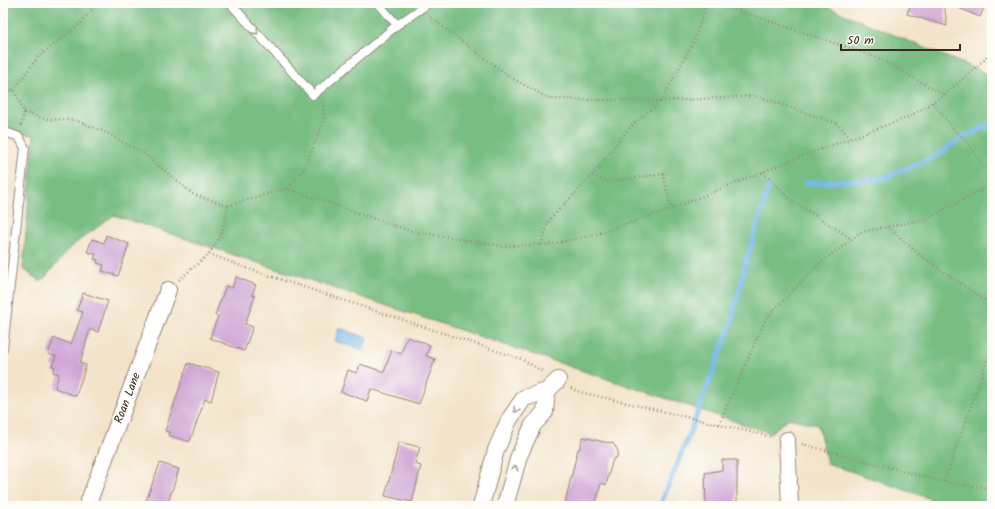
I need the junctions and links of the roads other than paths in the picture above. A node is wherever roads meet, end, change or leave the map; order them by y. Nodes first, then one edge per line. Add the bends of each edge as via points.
1 (230, 3) edge
2 (378, 3) edge
3 (429, 3) edge
4 (397, 25) junction
5 (3, 131) edge
6 (168, 290) road end
7 (3, 349) edge
8 (787, 440) road end
9 (87, 506) edge
10 (481, 506) edge
11 (505, 506) edge
12 (790, 506) edge

1 -> 4 lane via 313,95
2 - 4 lane
3 - 4 lane
5 - 7 lane via 19,137 25,148
6 - 9 street, Roan Lane
8 - 12 street
11 -> 10 street via 519,456 534,425 545,412 553,386 524,398 509,420 496,450

